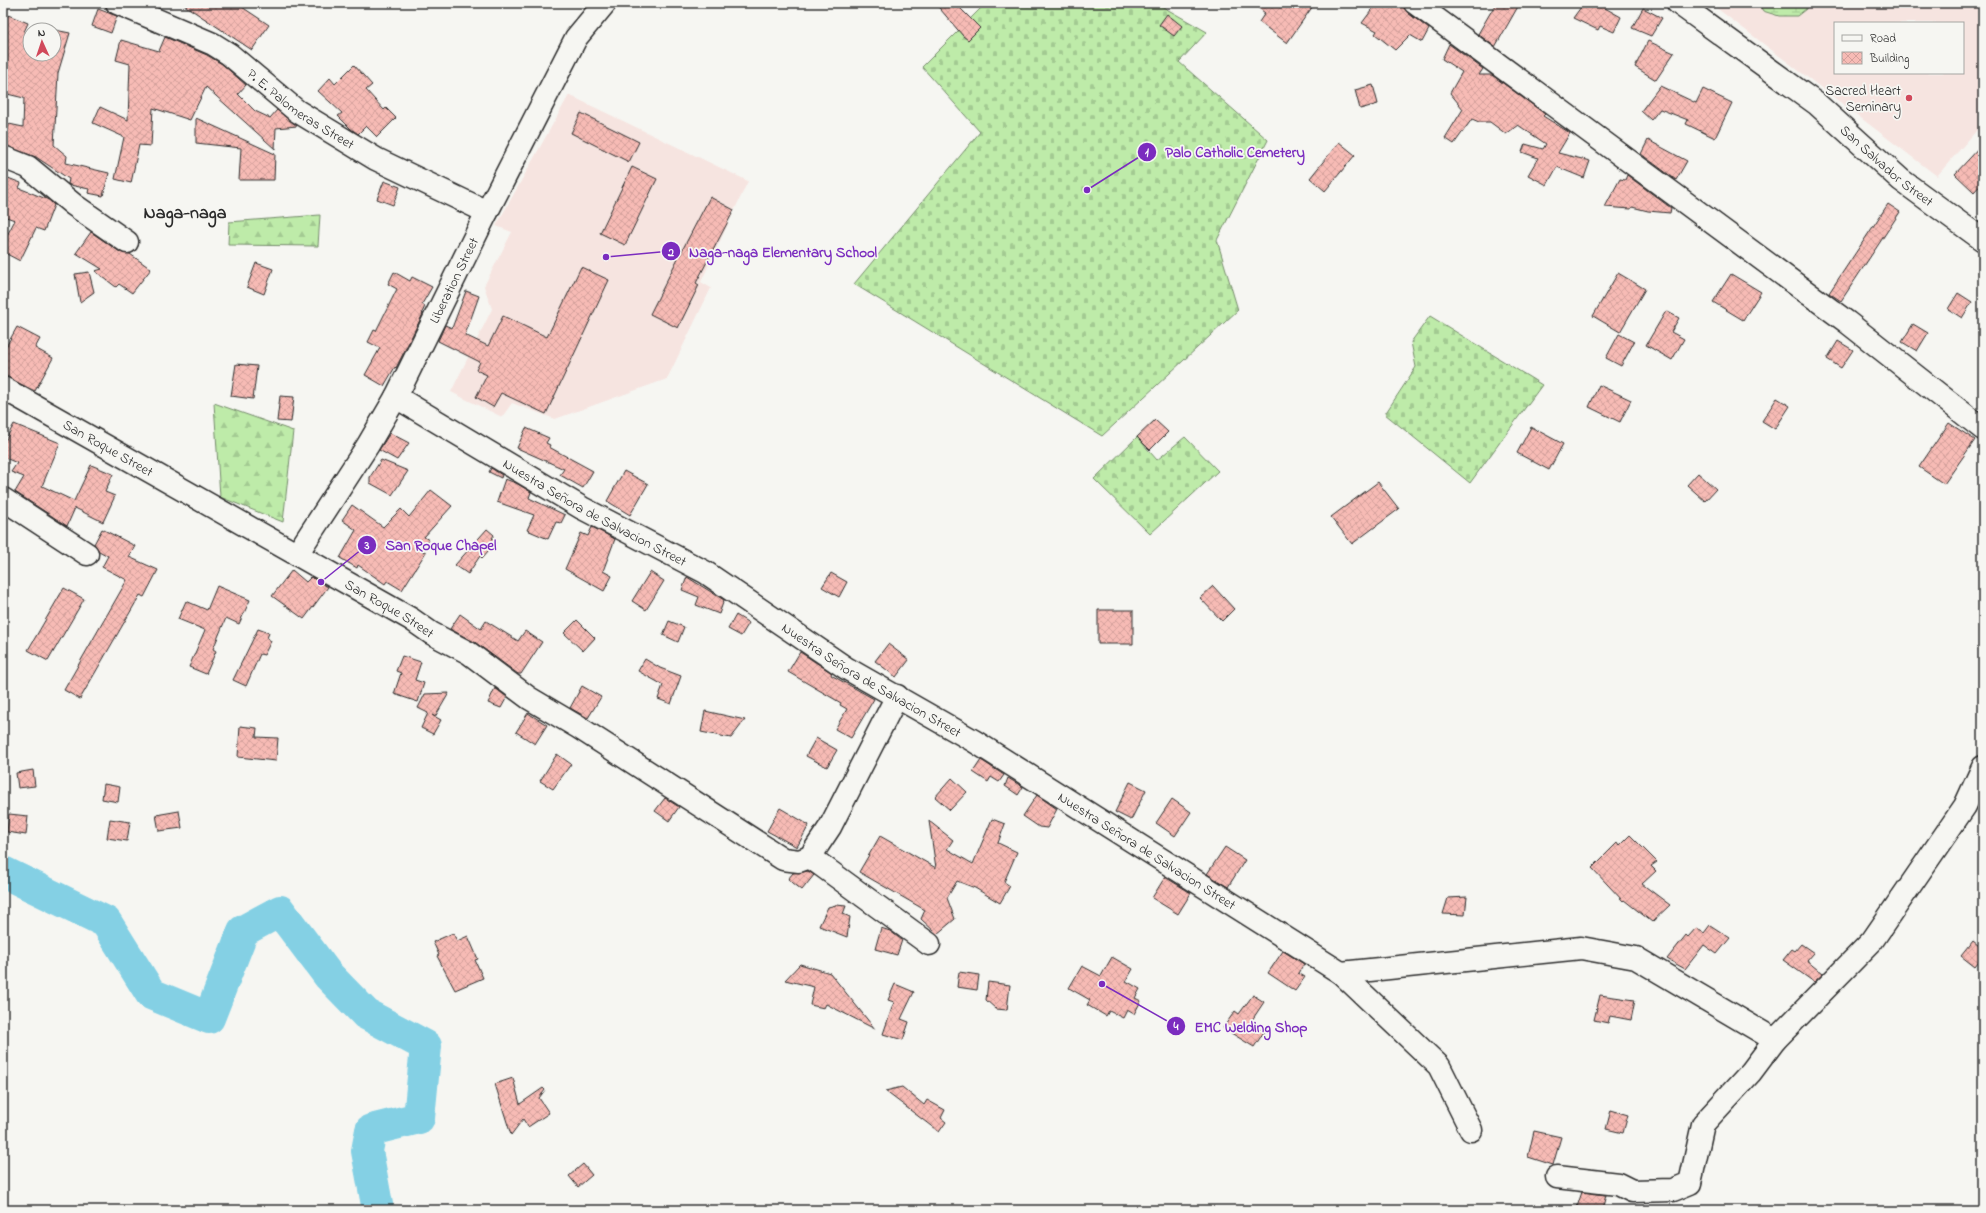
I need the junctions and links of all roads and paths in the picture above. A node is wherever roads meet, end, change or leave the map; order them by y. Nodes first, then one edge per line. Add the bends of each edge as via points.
1 (117, 3) edge
2 (605, 3) edge
3 (1415, 3) edge
4 (1678, 3) edge
5 (3, 157) edge
6 (487, 212) junction
7 (1983, 240) edge
8 (127, 242) dead end
9 (3, 388) edge
10 (396, 396) junction
11 (1983, 429) edge
12 (3, 499) edge
13 (87, 554) dead end
14 (297, 554) junction
15 (897, 696) junction
16 (1983, 767) edge
17 (810, 857) junction
18 (929, 944) dead end
19 (1341, 973) junction
20 (1775, 1040) junction
21 (1470, 1130) dead end
22 (1557, 1177) dead end

1 - 6 main road, P. E. Palomeras Street via 213,44 229,54 297,111 376,159
2 - 6 main road, Liberation Street via 576,38
3 - 11 main road via 1847,322
4 - 7 main road, San Salvador Street via 1817,104 1901,180
5 - 8 main road via 28,167 74,205
6 - 10 main road, Liberation Street
9 - 14 main road, San Roque Street
10 - 14 main road, Liberation Street via 368,445
10 - 15 main road, Nuestra Señora de Salvacion Street via 582,508 705,572 846,668
12 - 13 main road
14 - 17 main road, San Roque Street via 469,654 529,698 783,859 799,861
15 - 17 main road via 830,827
15 - 19 main road, Nuestra Señora de Salvacion Street via 974,741
16 - 20 main road via 1965,806 1872,941
17 - 18 main road
19 - 20 main road via 1581,948 1636,958
19 - 21 main road, Nuestra Señora de Salvacion Street via 1439,1066
20 - 22 main road via 1751,1072 1703,1124 1690,1183 1673,1190 1632,1191 1618,1184

